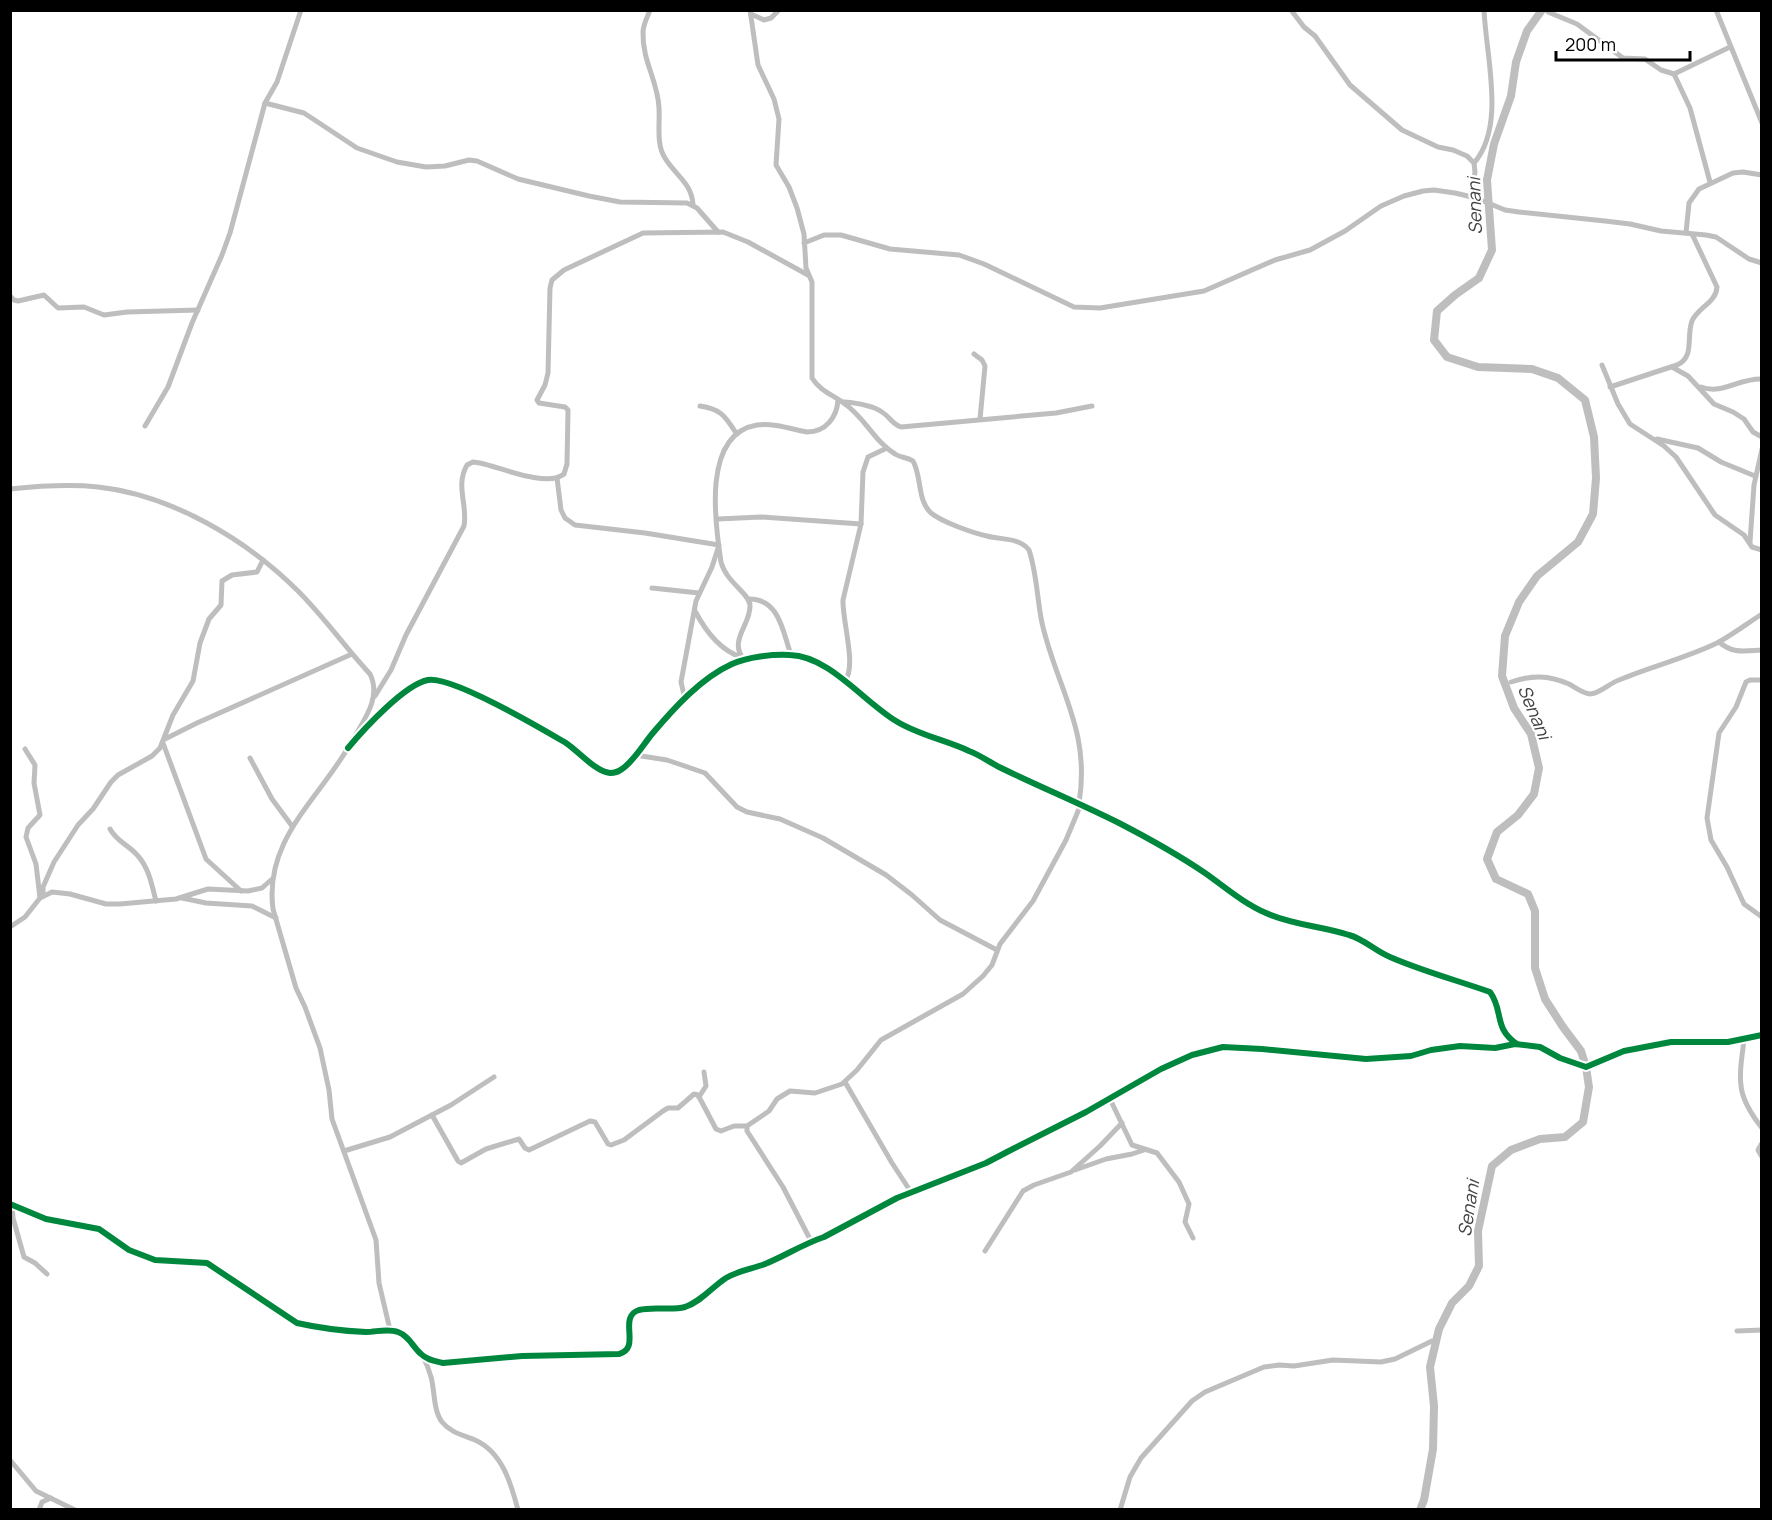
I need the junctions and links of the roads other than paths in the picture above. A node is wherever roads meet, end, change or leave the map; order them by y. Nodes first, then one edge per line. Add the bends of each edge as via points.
1 (301, 10) edge
2 (650, 10) edge
3 (779, 10) edge
4 (1291, 10) edge
5 (1484, 10) edge
6 (1716, 10) edge
7 (750, 12) edge
8 (1548, 12) edge
9 (1730, 47) junction
10 (1674, 74) junction
11 (266, 103) junction
12 (1761, 123) edge
13 (1474, 163) junction
14 (1761, 175) edge
15 (1710, 182) junction
16 (1471, 196) junction
17 (693, 205) junction
18 (718, 232) junction
19 (1689, 234) junction
20 (804, 243) junction
21 (1761, 263) edge
22 (808, 276) junction
23 (10, 296) edge
24 (198, 310) junction
25 (974, 354) dead end
26 (1602, 365) dead end
27 (1672, 367) junction
28 (1761, 379) edge
29 (1610, 387) junction
30 (1699, 387) junction
31 (840, 401) junction
32 (700, 406) dead end
33 (1092, 406) dead end
34 (980, 418) junction
35 (145, 426) dead end
36 (736, 434) junction
37 (1652, 437) junction
38 (1761, 437) edge
39 (887, 448) junction
40 (1761, 449) edge
41 (1755, 476) junction
42 (557, 478) junction
43 (10, 489) edge
44 (718, 519) junction
45 (861, 524) junction
46 (1750, 544) junction
47 (719, 545) junction
48 (1761, 550) edge
49 (263, 560) junction
50 (652, 588) dead end
51 (699, 593) junction
52 (748, 599) junction
53 (694, 610) junction
54 (1761, 614) edge
55 (1719, 642) junction
56 (1761, 650) edge
57 (352, 654) junction
58 (791, 655) junction
59 (742, 658) junction
60 (1761, 680) edge
61 (845, 681) junction
62 (1511, 682) dead end
63 (374, 698) junction
64 (684, 699) junction
65 (164, 741) junction
66 (348, 748) junction
67 (25, 749) dead end
68 (635, 755) junction
69 (250, 758) dead end
70 (1080, 803) junction
71 (292, 826) junction
72 (110, 829) dead end
73 (271, 880) junction
74 (241, 891) junction
75 (41, 897) junction
76 (181, 898) junction
77 (156, 901) junction
78 (1761, 917) edge
79 (276, 918) junction
80 (10, 927) edge
81 (997, 950) junction
82 (1761, 1035) edge
83 (1744, 1040) junction
84 (1517, 1044) junction
85 (704, 1072) dead end
86 (494, 1077) dead end
87 (845, 1082) junction
88 (699, 1097) junction
89 (1110, 1099) junction
90 (432, 1115) junction
91 (1122, 1124) junction
92 (747, 1126) junction
93 (1761, 1128) edge
94 (1761, 1143) edge
95 (1144, 1149) junction
96 (344, 1151) junction
97 (1761, 1157) edge
98 (1071, 1172) junction
99 (911, 1192) junction
100 (11, 1204) edge
101 (1193, 1238) dead end
102 (811, 1241) junction
103 (985, 1251) dead end
104 (47, 1274) dead end
105 (390, 1330) junction
106 (1761, 1330) edge
107 (1737, 1331) dead end
108 (1432, 1341) dead end
109 (422, 1354) junction
110 (10, 1460) edge
111 (51, 1498) junction
112 (39, 1509) edge
113 (75, 1509) edge
114 (518, 1509) edge
115 (1120, 1509) edge

1 - 11 street
2 - 17 street via 643,27 643,46 658,96 661,144 665,158 691,194
3 - 7 street via 764,20
4 - 13 street via 1350,85 1402,130 1461,153
5 - 13 street via 1492,119 1487,143
6 - 9 street
7 - 20 street via 758,65 779,120 776,165 794,202
8 - 10 street via 1577,24 1623,58 1645,59
9 - 10 street
9 - 12 street
10 - 15 street via 1690,108
11 - 17 street via 304,113 357,148 397,162 435,166 477,160 518,179 589,196 620,202
11 - 24 street via 230,233
13 - 16 street via 1476,177
14 - 15 street via 1733,173
15 - 19 street via 1689,203
16 - 19 street via 1505,210
16 - 20 street via 1434,190 1404,196 1318,246 1204,291 1100,308 1074,307 959,255 890,249 841,235 824,235
17 - 18 street
18 - 22 street via 733,234
18 - 42 street via 643,233 564,270 552,280 548,373 537,400 568,410 567,464 564,474
19 - 21 street via 1716,237
19 - 27 street via 1714,278 1717,293 1695,315 1688,357
20 - 22 street
22 - 31 street via 813,291 812,378
23 - 24 street via 18,301 44,295 58,308 84,307 104,315
24 - 35 street via 168,387
25 - 34 street via 985,366
26 - 29 street
27 - 29 street
27 - 30 street
28 - 30 street via 1731,384 1717,391
29 - 37 street via 1625,418
30 - 38 street via 1714,404 1740,416
31 - 34 street via 870,406 901,427
31 - 36 street via 833,419 814,432 770,425
31 - 39 street
32 - 36 street via 717,410
33 - 34 street via 1056,413
36 - 44 street via 718,467
37 - 41 street via 1698,448
37 - 46 street via 1676,457 1715,515 1744,535
39 - 45 street via 868,457 863,472
39 - 70 street via 915,465 923,499 931,513 987,537 1018,542 1029,550 1042,624 1076,723 1083,763
40 - 41 street
41 - 46 street
42 - 47 street via 561,510 575,525
42 - 63 street via 530,477 480,463 467,465 461,483 464,526
43 - 49 street via 98,487 163,503 201,519
44 - 45 street via 771,517
44 - 47 street
45 - 61 street via 843,600 850,671
46 - 48 street
47 - 51 street
47 - 52 street via 723,571
49 - 57 street via 297,590
49 - 65 street via 257,572 232,575 222,581 219,609 207,624 197,650 193,681 173,715
50 - 51 street
51 - 53 street
52 - 58 street via 765,603 775,611
52 - 59 street via 750,607 738,642
53 - 59 street via 713,638
53 - 64 street via 681,682
54 - 55 street
55 - 56 street via 1728,650
55 - 62 street via 1591,694 1540,676
57 - 63 street via 370,674
57 - 65 street
58 - 59 street
58 - 61 street via 805,657
59 - 64 street
60 - 78 street via 1746,682 1719,733 1707,818 1711,840 1744,904
61 - 70 street via 897,722
63 - 66 street
64 - 68 street
65 - 74 street via 206,859
65 - 75 street via 157,752 111,782 54,862
66 - 68 street via 381,713 414,686 428,680 467,691 523,719 604,771 622,769
66 - 71 street
67 - 75 street via 35,765 40,810 26,837 36,864
68 - 81 street via 705,772 737,807 780,819 823,838 886,875 940,920
69 - 71 street
70 - 81 street via 1066,840 1033,901
70 - 84 street via 1159,844 1268,914 1349,935 1387,956 1490,992 1503,1031
71 - 73 street
72 - 77 street via 138,855
73 - 74 street via 262,888
73 - 79 street
74 - 76 street via 208,889
75 - 77 street via 58,892 106,904
75 - 80 street via 25,917
76 - 77 street
76 - 79 street via 252,906
79 - 96 street via 296,988 320,1048 332,1119
81 - 87 street via 992,965 975,984 881,1041
82 - 83 street
83 - 84 street via 1671,1042 1624,1052 1586,1066 1540,1047
83 - 93 street via 1740,1089
84 - 89 street via 1495,1048 1460,1046 1412,1056 1366,1059 1223,1047 1161,1069
85 - 88 street via 706,1086
86 - 90 street
87 - 92 street via 815,1093 785,1094
87 - 99 street
88 - 90 street via 694,1094 678,1108 666,1109 615,1144 608,1144 591,1121 529,1150 519,1139 486,1149 461,1163
88 - 92 street via 719,1130
89 - 91 street
89 - 99 street via 986,1162
90 - 96 street via 390,1137
91 - 95 street via 1132,1145
91 - 98 street
92 - 102 street
94 - 97 street
95 - 98 street
95 - 101 street via 1161,1157 1179,1182 1189,1204 1185,1222
96 - 105 street via 376,1240
98 - 103 street via 1023,1191
99 - 102 street
100 - 104 street via 24,1257
100 - 105 street via 46,1219 99,1229 129,1250 155,1260 207,1263 297,1323 367,1332
102 - 109 street via 726,1279 684,1307 640,1310 633,1314 629,1348 620,1354 442,1363
105 - 109 street via 406,1337
106 - 107 street
108 - 115 street via 1381,1362 1333,1360 1264,1367 1205,1392 1192,1401 1141,1458
109 - 114 street via 431,1376 438,1415 454,1432 493,1452 510,1481
110 - 111 street via 36,1491
111 - 112 street via 42,1502
111 - 113 street

